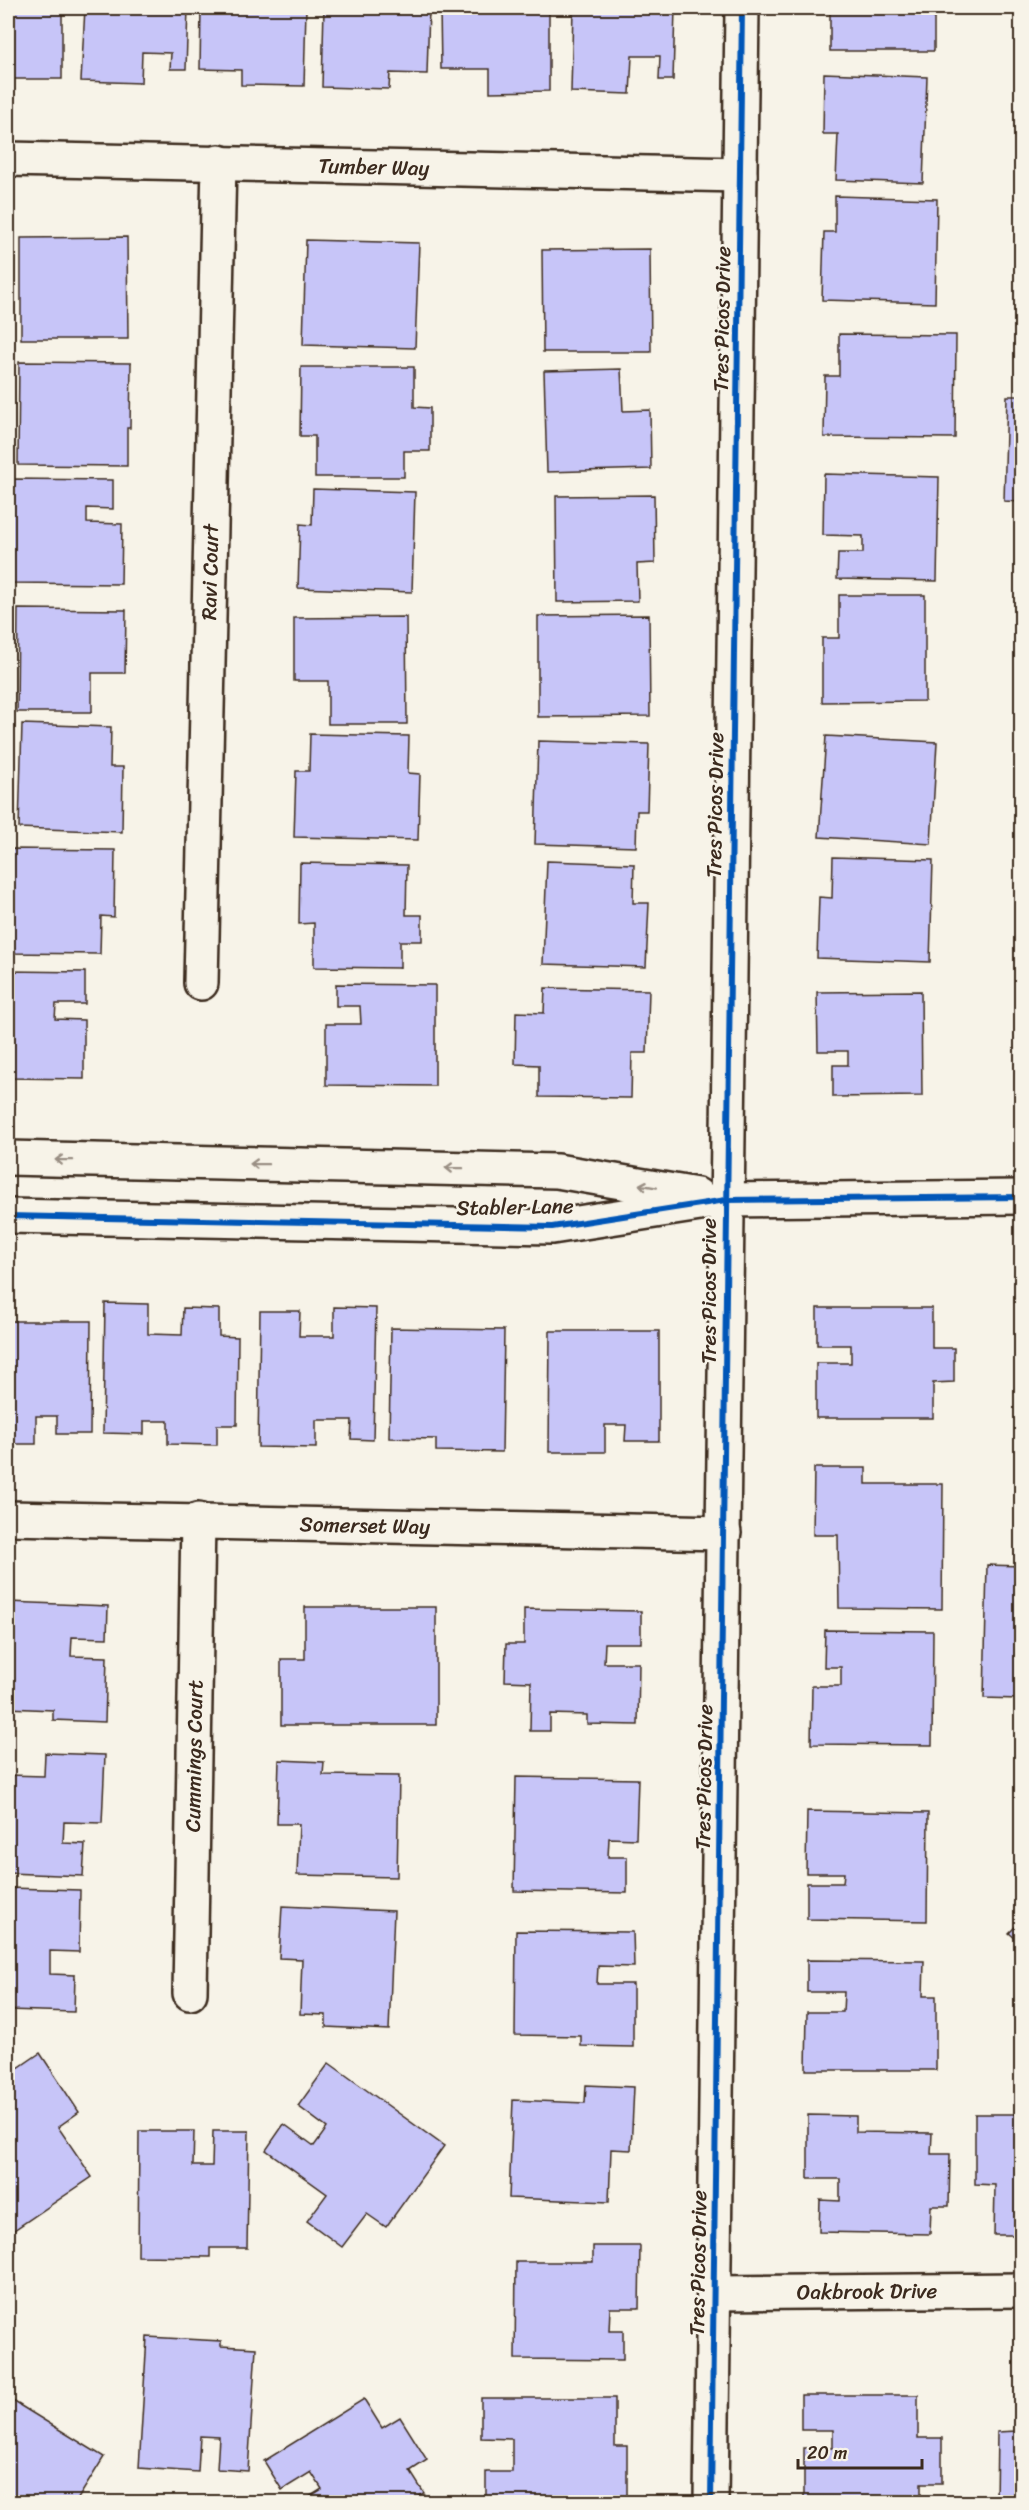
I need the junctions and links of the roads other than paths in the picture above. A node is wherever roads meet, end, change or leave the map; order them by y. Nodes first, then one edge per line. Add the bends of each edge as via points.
1 (742, 8) edge
2 (8, 159) edge
3 (219, 162) junction
4 (740, 175) junction
5 (201, 983) dead end
6 (8, 1158) edge
7 (1022, 1197) edge
8 (726, 1200) junction
9 (8, 1216) edge
10 (8, 1518) edge
11 (198, 1520) junction
12 (723, 1533) junction
13 (190, 1993) dead end
14 (1022, 2290) edge
15 (714, 2294) junction
16 (711, 2502) edge

1 - 4 street, Tres Picos Drive
2 - 3 street, Tumber Way
3 - 4 street, Tumber Way
3 - 5 street, Ravi Court
4 - 8 street, Tres Picos Drive
8 -> 6 street, Stabler Lane via 557,1171
7 - 8 street, Stabler Lane
8 - 9 street, Stabler Lane via 552,1227
8 - 12 street, Tres Picos Drive
10 - 11 street, Somerset Way
11 - 12 street, Somerset Way
11 - 13 street, Cummings Court
12 - 15 street, Tres Picos Drive
14 - 15 street, Oakbrook Drive
15 - 16 street, Tres Picos Drive

